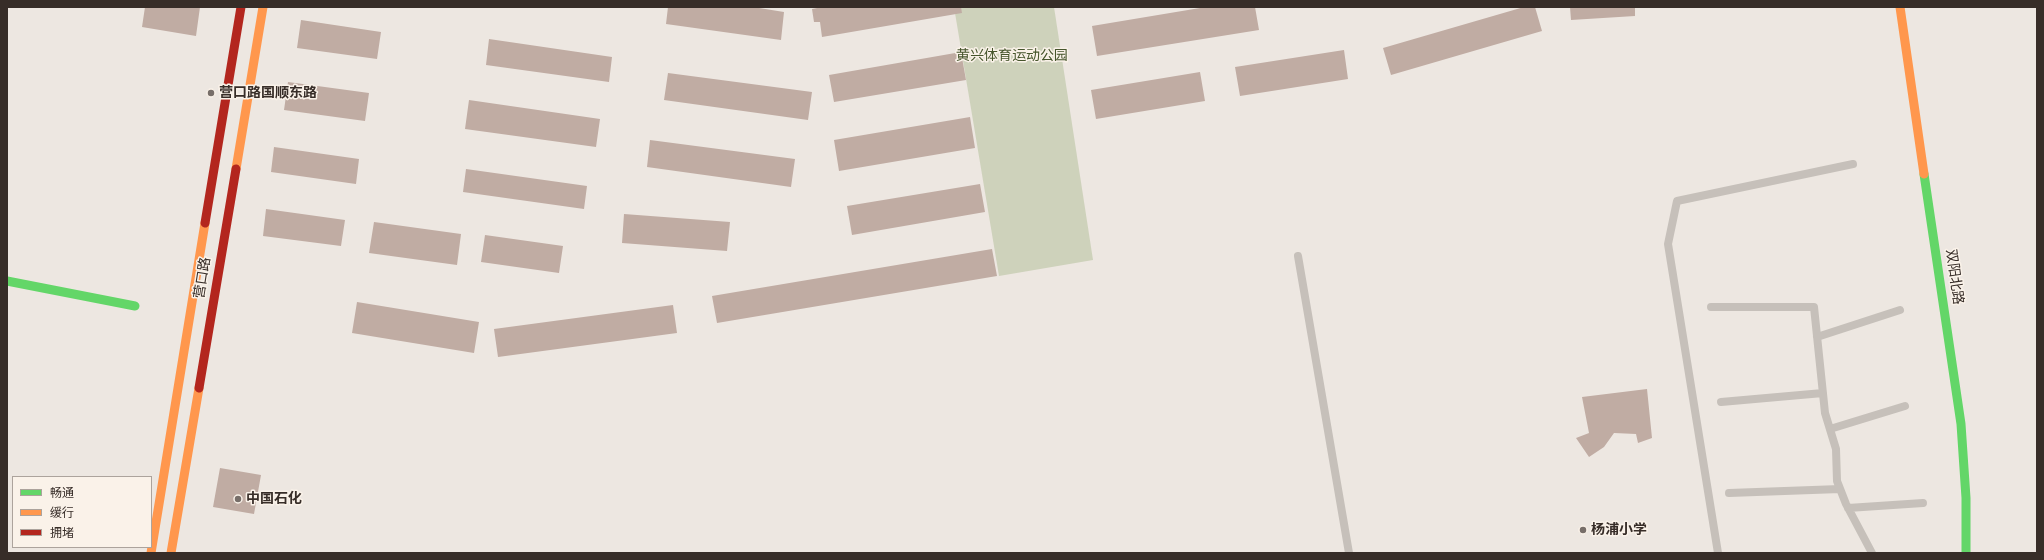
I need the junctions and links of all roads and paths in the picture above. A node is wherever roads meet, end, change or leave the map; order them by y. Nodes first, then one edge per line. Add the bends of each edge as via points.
1 (241, 7) edge
2 (263, 7) edge
3 (1900, 7) edge
4 (1853, 164) dead end
5 (1298, 256) dead end
6 (7, 281) edge
7 (135, 306) dead end
8 (1711, 307) dead end
9 (1900, 310) dead end
10 (1817, 337) junction
11 (1823, 393) junction
12 (1721, 402) dead end
13 (1905, 406) dead end
14 (1830, 429) junction
15 (1840, 488) junction
16 (1729, 493) dead end
17 (1923, 503) dead end
18 (1848, 508) junction
19 (152, 547) edge
20 (174, 552) edge
21 (1349, 553) edge
22 (1718, 553) edge
23 (1872, 553) edge
24 (1966, 553) edge

1 - 19 main road, 营口路
2 - 20 main road, 营口路
3 - 24 main road, 双阳北路 via 1961,424 1966,498
4 - 22 lane via 1677,201 1668,244
5 - 21 lane
6 - 7 main road
8 - 10 lane via 1814,307
9 - 10 lane
10 - 11 lane
11 - 12 lane
11 - 14 lane
13 - 14 lane
14 - 15 lane via 1836,449 1837,481
15 - 16 lane
15 - 18 lane
17 - 18 lane
18 - 23 lane

